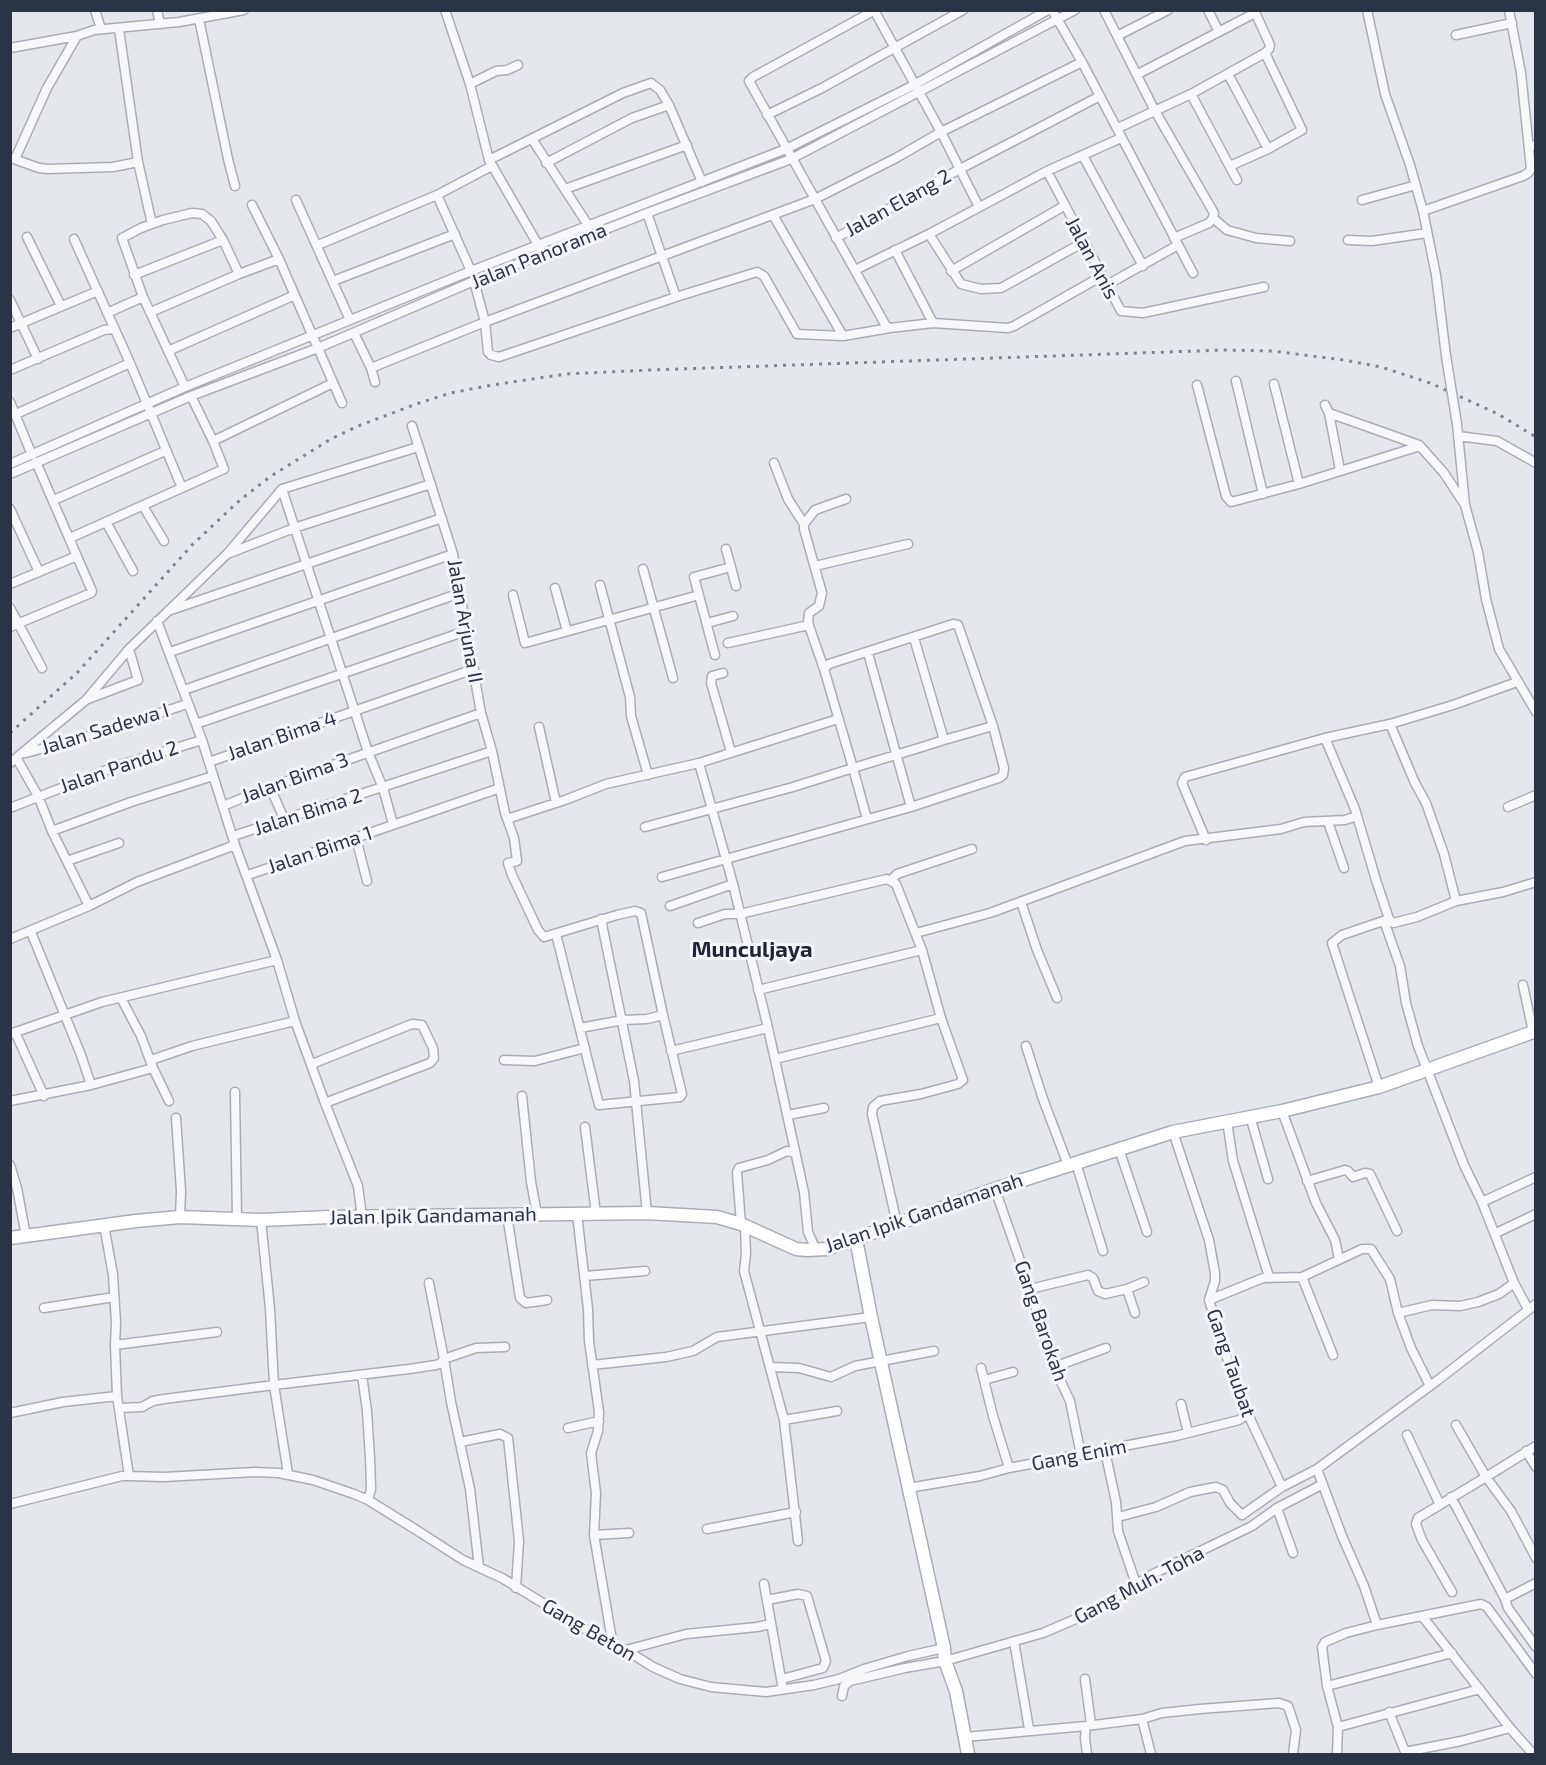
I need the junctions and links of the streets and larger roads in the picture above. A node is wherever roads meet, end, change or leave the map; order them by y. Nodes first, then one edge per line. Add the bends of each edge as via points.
1 (95, 10) edge
2 (157, 10) edge
3 (244, 10) edge
4 (445, 10) edge
5 (963, 10) edge
6 (1048, 10) edge
7 (1052, 10) edge
8 (1075, 10) edge
9 (1104, 10) edge
10 (1168, 10) edge
11 (1208, 10) edge
12 (1367, 10) edge
13 (1509, 10) edge
14 (874, 11) edge
15 (1254, 12) edge
16 (199, 19) junction
17 (1058, 19) junction
18 (1512, 23) junction
19 (160, 24) junction
20 (119, 28) junction
21 (101, 29) junction
22 (1218, 32) junction
23 (1456, 35) dead end
24 (77, 36) junction
25 (1117, 36) junction
26 (10, 48) edge
27 (895, 48) junction
28 (1265, 53) junction
29 (1082, 62) junction
30 (518, 65) dead end
31 (1138, 74) junction
32 (1228, 74) junction
33 (470, 84) junction
34 (916, 89) junction
35 (1191, 94) junction
36 (1100, 96) junction
37 (669, 105) junction
38 (1155, 111) junction
39 (767, 115) junction
40 (1118, 128) junction
41 (941, 132) junction
42 (1121, 138) junction
43 (532, 139) junction
44 (687, 145) junction
45 (1534, 146) edge
46 (786, 149) junction
47 (1268, 149) junction
48 (1083, 156) junction
49 (13, 158) edge
50 (791, 159) junction
51 (138, 162) junction
52 (491, 163) junction
53 (546, 163) junction
54 (1230, 166) junction
55 (960, 169) junction
56 (1047, 171) junction
57 (1237, 180) dead end
58 (702, 182) junction
59 (1416, 185) junction
60 (235, 186) dead end
61 (565, 189) junction
62 (438, 195) junction
63 (815, 199) junction
64 (296, 200) dead end
65 (1362, 200) dead end
66 (252, 206) dead end
67 (1064, 206) junction
68 (979, 207) junction
69 (1423, 212) junction
70 (646, 213) junction
71 (773, 215) junction
72 (1213, 218) junction
73 (152, 224) junction
74 (588, 225) junction
75 (1427, 233) junction
76 (455, 234) junction
77 (929, 234) junction
78 (27, 237) dead end
79 (836, 238) junction
80 (74, 239) dead end
81 (223, 240) junction
82 (1348, 240) dead end
83 (1290, 241) dead end
84 (1084, 242) junction
85 (1176, 242) junction
86 (318, 245) junction
87 (541, 250) junction
88 (895, 250) junction
89 (664, 257) junction
90 (279, 259) junction
91 (1143, 266) junction
92 (855, 270) junction
93 (471, 271) junction
94 (951, 271) junction
95 (1193, 273) dead end
96 (239, 274) junction
97 (134, 275) junction
98 (1102, 276) junction
99 (333, 281) junction
100 (474, 281) junction
101 (1107, 285) junction
102 (1264, 287) dead end
103 (98, 291) junction
104 (295, 296) junction
105 (143, 297) junction
106 (676, 297) junction
107 (10, 300) edge
108 (61, 306) junction
109 (151, 312) junction
110 (107, 313) junction
111 (350, 320) junction
112 (485, 322) junction
113 (21, 323) junction
114 (933, 323) junction
115 (10, 328) edge
116 (890, 328) junction
117 (113, 329) junction
118 (354, 333) junction
119 (312, 336) junction
120 (843, 336) junction
121 (318, 348) junction
122 (168, 351) junction
123 (38, 359) junction
124 (130, 363) junction
125 (371, 368) junction
126 (10, 370) edge
127 (1236, 381) dead end
128 (333, 382) junction
129 (375, 382) dead end
130 (1274, 384) dead end
131 (1197, 385) dead end
132 (185, 387) junction
133 (191, 396) junction
134 (10, 402) edge
135 (342, 403) dead end
136 (148, 410) junction
137 (16, 414) junction
138 (412, 426) dead end
139 (1458, 436) junction
140 (213, 441) junction
141 (1420, 446) junction
142 (418, 447) junction
143 (165, 451) junction
144 (34, 458) junction
145 (774, 463) dead end
146 (10, 464) edge
147 (1536, 464) edge
148 (1340, 470) junction
149 (10, 474) edge
150 (431, 484) junction
151 (1299, 484) junction
152 (182, 488) junction
153 (282, 489) junction
154 (1263, 494) junction
155 (846, 499) dead end
156 (54, 500) junction
157 (1465, 505) junction
158 (143, 506) junction
159 (10, 509) edge
160 (442, 518) junction
161 (106, 522) junction
162 (804, 524) junction
163 (294, 528) junction
164 (70, 538) junction
165 (164, 541) dead end
166 (908, 544) dead end
167 (726, 549) dead end
168 (227, 554) junction
169 (453, 554) junction
170 (77, 556) junction
171 (307, 565) junction
172 (815, 566) junction
173 (731, 567) junction
174 (644, 569) dead end
175 (133, 571) dead end
176 (39, 572) junction
177 (10, 584) edge
178 (600, 585) dead end
179 (736, 586) dead end
180 (555, 588) dead end
181 (460, 593) junction
182 (513, 595) dead end
183 (699, 596) junction
184 (319, 602) junction
185 (10, 608) edge
186 (654, 608) junction
187 (165, 612) junction
188 (733, 616) dead end
189 (609, 620) junction
190 (157, 621) junction
191 (707, 623) junction
192 (809, 625) junction
193 (14, 626) edge
194 (466, 631) junction
195 (567, 631) junction
196 (332, 638) junction
197 (914, 638) junction
198 (728, 643) dead end
199 (129, 649) junction
200 (170, 652) junction
201 (868, 653) junction
202 (715, 655) dead end
203 (42, 668) dead end
204 (474, 669) junction
205 (824, 669) junction
206 (344, 673) junction
207 (723, 673) dead end
208 (673, 678) dead end
209 (1517, 682) junction
210 (184, 690) junction
211 (86, 700) junction
212 (187, 704) junction
213 (355, 711) junction
214 (1536, 712) edge
215 (481, 713) junction
216 (838, 719) junction
217 (196, 724) junction
218 (1390, 724) junction
219 (993, 726) junction
220 (539, 727) dead end
221 (1325, 738) junction
222 (202, 740) junction
223 (944, 740) junction
224 (492, 751) junction
225 (368, 752) junction
226 (731, 752) junction
227 (897, 755) junction
228 (17, 758) edge
229 (209, 762) junction
230 (699, 763) junction
231 (853, 768) junction
232 (648, 775) junction
233 (213, 776) junction
234 (270, 787) junction
235 (383, 788) junction
236 (500, 788) junction
237 (1536, 795) edge
238 (38, 796) junction
239 (556, 803) junction
240 (223, 806) junction
241 (911, 807) junction
242 (1508, 807) dead end
243 (10, 808) edge
244 (711, 809) junction
245 (1356, 816) junction
246 (507, 819) junction
247 (867, 819) junction
248 (285, 821) junction
249 (1328, 822) junction
250 (393, 824) junction
251 (645, 826) dead end
252 (52, 831) junction
253 (356, 838) junction
254 (234, 840) junction
255 (1206, 840) junction
256 (120, 843) dead end
257 (972, 849) dead end
258 (726, 859) junction
259 (67, 861) junction
260 (1344, 868) dead end
261 (248, 875) junction
262 (662, 877) dead end
263 (891, 880) junction
264 (367, 881) dead end
265 (1536, 882) edge
266 (733, 884) junction
267 (1021, 902) junction
268 (1456, 902) junction
269 (89, 906) junction
270 (670, 906) dead end
271 (740, 914) junction
272 (601, 919) junction
273 (1387, 920) junction
274 (698, 923) dead end
275 (31, 932) junction
276 (916, 933) junction
277 (556, 934) junction
278 (10, 939) edge
279 (922, 950) junction
280 (277, 960) junction
281 (1523, 985) dead end
282 (758, 990) junction
283 (121, 998) junction
284 (1058, 998) dead end
285 (63, 1014) junction
286 (663, 1015) junction
287 (941, 1018) junction
288 (623, 1020) junction
289 (296, 1021) junction
290 (580, 1028) junction
291 (768, 1028) junction
292 (1534, 1031) edge
293 (13, 1033) edge
294 (1026, 1046) dead end
295 (585, 1048) junction
296 (671, 1051) junction
297 (775, 1059) junction
298 (504, 1060) dead end
299 (152, 1064) junction
300 (312, 1064) junction
301 (1427, 1068) junction
302 (91, 1085) junction
303 (1379, 1086) junction
304 (236, 1092) dead end
305 (44, 1096) junction
306 (522, 1096) dead end
307 (636, 1100) junction
308 (10, 1101) edge
309 (169, 1101) dead end
310 (325, 1103) junction
311 (824, 1108) dead end
312 (1282, 1111) junction
313 (788, 1115) junction
314 (1250, 1116) junction
315 (176, 1118) dead end
316 (1227, 1121) junction
317 (585, 1128) dead end
318 (1173, 1132) junction
319 (1119, 1149) junction
320 (795, 1153) junction
321 (1072, 1164) junction
322 (10, 1165) edge
323 (1536, 1177) edge
324 (1268, 1179) dead end
325 (1307, 1181) junction
326 (994, 1189) junction
327 (1482, 1202) junction
328 (647, 1213) junction
329 (537, 1214) junction
330 (577, 1214) junction
331 (596, 1214) junction
332 (1536, 1214) edge
333 (507, 1215) junction
334 (180, 1217) junction
335 (362, 1218) junction
336 (237, 1219) junction
337 (261, 1220) junction
338 (897, 1224) junction
339 (104, 1225) junction
340 (743, 1225) junction
341 (1397, 1231) dead end
342 (1147, 1233) dead end
343 (1496, 1233) junction
344 (26, 1236) junction
345 (10, 1238) edge
346 (856, 1239) junction
347 (816, 1250) junction
348 (1103, 1251) dead end
349 (1339, 1260) junction
350 (645, 1271) dead end
351 (585, 1276) junction
352 (1269, 1277) junction
353 (1302, 1277) junction
354 (429, 1282) dead end
355 (1144, 1282) dead end
356 (1514, 1283) junction
357 (1030, 1289) junction
358 (1127, 1289) junction
359 (114, 1297) junction
360 (1209, 1299) junction
361 (547, 1300) dead end
362 (1532, 1307) edge
363 (44, 1308) dead end
364 (1135, 1313) dead end
365 (1398, 1313) junction
366 (871, 1317) junction
367 (760, 1330) junction
368 (217, 1332) dead end
369 (115, 1345) junction
370 (505, 1347) dead end
371 (1106, 1348) dead end
372 (934, 1351) dead end
373 (1333, 1355) dead end
374 (444, 1359) junction
375 (880, 1361) junction
376 (592, 1365) junction
377 (771, 1367) junction
378 (1054, 1367) junction
379 (981, 1368) dead end
380 (1013, 1372) dead end
381 (362, 1375) junction
382 (984, 1380) junction
383 (274, 1385) junction
384 (1430, 1386) junction
385 (117, 1396) junction
386 (1182, 1404) dead end
387 (120, 1408) junction
388 (837, 1411) dead end
389 (10, 1413) edge
390 (1248, 1414) junction
391 (784, 1420) junction
392 (599, 1421) junction
393 (1456, 1425) dead end
394 (568, 1428) dead end
395 (1188, 1433) junction
396 (1407, 1435) dead end
397 (460, 1442) junction
398 (1536, 1446) edge
399 (1105, 1450) junction
400 (1526, 1451) junction
401 (1081, 1455) junction
402 (1536, 1467) edge
403 (1010, 1468) junction
404 (288, 1474) junction
405 (129, 1476) junction
406 (1320, 1477) junction
407 (1486, 1477) junction
408 (1282, 1487) junction
409 (908, 1488) junction
410 (1451, 1497) junction
411 (368, 1500) junction
412 (10, 1504) edge
413 (1440, 1505) junction
414 (1277, 1508) junction
415 (796, 1512) junction
416 (1118, 1516) junction
417 (707, 1529) dead end
418 (629, 1533) dead end
419 (594, 1535) junction
420 (798, 1541) dead end
421 (1293, 1553) dead end
422 (1536, 1558) edge
423 (479, 1567) junction
424 (1134, 1578) junction
425 (1536, 1583) edge
426 (764, 1584) dead end
427 (516, 1588) junction
428 (1452, 1592) dead end
429 (1505, 1599) junction
430 (767, 1600) junction
431 (1422, 1616) junction
432 (771, 1624) junction
433 (1377, 1624) junction
434 (1014, 1641) junction
435 (613, 1646) junction
436 (1536, 1647) edge
437 (627, 1650) junction
438 (1452, 1653) junction
439 (944, 1655) junction
440 (1536, 1674) edge
441 (782, 1679) junction
442 (1085, 1679) dead end
443 (1327, 1686) junction
444 (784, 1689) junction
445 (1480, 1689) junction
446 (842, 1696) dead end
447 (1389, 1712) junction
448 (1142, 1719) junction
449 (1088, 1725) junction
450 (1338, 1727) junction
451 (1510, 1728) junction
452 (1029, 1729) junction
453 (965, 1737) junction
454 (1406, 1753) edge
455 (968, 1755) edge
456 (1087, 1755) edge
457 (1152, 1755) edge
458 (1293, 1755) edge
459 (1337, 1755) edge
460 (1533, 1755) edge

1 - 21 street
2 - 19 street
3 - 16 street
4 - 33 street
5 - 27 street
6 - 34 street
7 - 17 street
8 - 17 street, Jalan Panorama
9 - 25 street
10 - 25 street
11 - 22 street
12 - 59 street via 1385,94
13 - 18 street
14 - 27 street
14 - 39 street via 749,80
15 - 22 street
15 - 28 street via 1269,45
16 - 19 street
16 - 60 street
17 - 29 street
17 - 34 street, Jalan Panorama
18 - 23 street
18 - 45 street
19 - 20 street
20 - 21 street
20 - 51 street
21 - 24 street
22 - 31 street
24 - 26 street
24 - 49 street
25 - 31 street
27 - 34 street
27 - 39 street
28 - 32 street
28 - 47 street via 1302,130
29 - 36 street
29 - 41 street
30 - 33 street
31 - 38 street
32 - 35 street
32 - 47 street
33 - 52 street
34 - 41 street
34 - 46 street
34 - 50 street, Jalan Panorama
35 - 38 street
35 - 54 street
36 - 40 street
36 - 55 street, Jalan Elang 2
37 - 43 street via 655,85 645,84
37 - 44 street
37 - 53 street via 632,118
38 - 40 street
38 - 72 street via 1214,213
39 - 46 street
40 - 42 street
41 - 55 street
41 - 63 street
42 - 48 street
42 - 85 street
43 - 52 street
43 - 53 street
44 - 58 street
44 - 61 street
45 - 69 street via 1528,173
46 - 50 street
46 - 58 street
47 - 54 street
48 - 56 street
48 - 91 street
49 - 51 street via 48,169 113,167
50 - 63 street
50 - 70 street, Jalan Panorama
51 - 73 street
52 - 62 street
52 - 87 street
53 - 61 street
54 - 57 street
55 - 68 street
55 - 79 street, Jalan Elang 2
56 - 67 street, Jalan Anis
56 - 68 street
58 - 74 street
59 - 65 street
59 - 69 street
61 - 74 street
62 - 76 street
62 - 86 street
63 - 71 street
63 - 79 street
64 - 86 street
66 - 90 street
67 - 84 street, Jalan Anis
67 - 94 street
68 - 77 street
69 - 75 street
70 - 87 street, Jalan Panorama
70 - 89 street
71 - 89 street
71 - 120 street
72 - 83 street via 1227,230
72 - 85 street
73 - 81 street via 202,214 211,220
73 - 97 street via 123,238
74 - 87 street
75 - 82 street
75 - 139 street, bridge
76 - 93 street
76 - 99 street
77 - 88 street
77 - 94 street
78 - 108 street
79 - 92 street
80 - 103 street
81 - 96 street
81 - 97 street
84 - 94 street via 1001,288 962,285
84 - 98 street, Jalan Anis
85 - 91 street
85 - 95 street
86 - 99 street
87 - 93 street
87 - 100 street, Jalan Panorama
88 - 92 street
88 - 114 street
89 - 106 street
89 - 112 street
90 - 96 street
90 - 104 street
91 - 101 street
92 - 116 street
93 - 111 street
96 - 109 street
97 - 105 street
98 - 101 street, Jalan Anis
98 - 114 street via 1014,326
99 - 111 street
100 - 112 street
100 - 118 street, Jalan Panorama
101 - 102 street, Jalan Anis via 1121,311 1136,314
103 - 108 street
103 - 110 street
104 - 119 street
104 - 122 street
105 - 109 street
105 - 110 street
106 - 112 street via 499,357 488,352
106 - 120 street via 757,272 764,276 797,334
107 - 113 street
108 - 113 street
109 - 122 street
110 - 117 street
111 - 119 street
112 - 125 street
113 - 115 street
113 - 123 street
114 - 116 street
116 - 120 street
117 - 123 street
117 - 124 street
118 - 121 street, Jalan Panorama
118 - 125 street
119 - 121 street
119 - 132 street
121 - 128 street
121 - 133 street, Jalan Panorama
122 - 132 street
123 - 126 street
124 - 136 street
124 - 137 street
125 - 129 street
127 - 154 street
128 - 135 street
128 - 140 street
130 - 151 street
131 - 154 street via 1228,499 1233,502
132 - 136 street
133 - 136 street, Jalan Panorama
133 - 140 street
134 - 137 street
136 - 143 street
136 - 144 street
137 - 144 street
138 - 142 street, Jalan Arjuna II
139 - 147 street via 1497,441
139 - 157 street
140 - 152 street via 224,469
141 - 148 street
141 - 148 street via 1327,409
141 - 157 street
142 - 150 street, Jalan Arjuna II
142 - 153 street
143 - 152 street
143 - 156 street
144 - 146 street
144 - 149 street
144 - 156 street
145 - 162 street via 788,499
148 - 151 street
150 - 160 street, Jalan Arjuna II
150 - 163 street
151 - 154 street
152 - 158 street
153 - 163 street
153 - 168 street
155 - 162 street via 814,510
156 - 164 street
157 - 209 street via 1499,649
158 - 161 street
158 - 165 street
159 - 176 street
160 - 169 street, Jalan Arjuna II
160 - 171 street
161 - 164 street
161 - 175 street
162 - 172 street
163 - 168 street
163 - 171 street
164 - 170 street
166 - 172 street
167 - 173 street
168 - 187 street
169 - 181 street, Jalan Arjuna II
169 - 184 street
170 - 176 street
170 - 193 street via 91,593
171 - 184 street
171 - 187 street
172 - 192 street via 822,600 809,613
173 - 179 street
173 - 183 street via 694,577
174 - 186 street
176 - 177 street
178 - 189 street
180 - 195 street
181 - 194 street, Jalan Arjuna II
181 - 196 street
182 - 195 street via 525,643
183 - 186 street
183 - 191 street
184 - 196 street
184 - 200 street
185 - 193 street
186 - 189 street
186 - 208 street
187 - 190 street
188 - 191 street
189 - 195 street
189 - 232 street
190 - 199 street
190 - 200 street
191 - 202 street
192 - 198 street
192 - 205 street
193 - 203 street
194 - 204 street, Jalan Arjuna II
194 - 206 street
196 - 206 street
196 - 210 street
197 - 201 street
197 - 219 street via 958,625
197 - 223 street
199 - 211 street
199 - 211 street via 138,680
200 - 210 street
201 - 205 street
201 - 227 street
204 - 213 street, Jalan Bima 4
204 - 215 street, Jalan Arjuna II
205 - 216 street
206 - 213 street
206 - 217 street
207 - 226 street via 712,676 711,682
209 - 214 street
209 - 218 street
210 - 212 street
211 - 228 street
212 - 217 street
212 - 228 street, Jalan Sadewa I
213 - 225 street
213 - 229 street, Jalan Bima 4
215 - 224 street, Jalan Arjuna II
215 - 225 street, Jalan Bima 3
216 - 226 street
216 - 231 street
217 - 222 street
218 - 221 street
218 - 268 street via 1426,803
219 - 223 street
219 - 241 street via 1004,768 1002,777
220 - 239 street
221 - 245 street
221 - 255 street via 1185,777 1182,783
222 - 229 street
222 - 238 street, Jalan Pandu 2
223 - 227 street
224 - 235 street, Jalan Bima 2
224 - 236 street, Jalan Arjuna II
225 - 234 street, Jalan Bima 3
225 - 235 street
226 - 230 street
227 - 231 street
227 - 241 street
228 - 238 street
229 - 233 street
230 - 232 street
230 - 244 street
231 - 244 street
231 - 247 street
232 - 239 street via 606,784
233 - 240 street
233 - 252 street
234 - 240 street, Jalan Bima 3
234 - 248 street
235 - 248 street, Jalan Bima 2
235 - 250 street
236 - 246 street, Jalan Arjuna II
236 - 250 street, Jalan Bima 1
237 - 242 street
238 - 243 street, Jalan Pandu 2
238 - 252 street
239 - 246 street
240 - 254 street
241 - 247 street
244 - 251 street
244 - 258 street
245 - 249 street
245 - 273 street
246 - 277 street, Jalan Arjuna II via 517,861 508,863 512,875 542,936
247 - 258 street
248 - 254 street, Jalan Bima 2
249 - 255 street via 1304,822
249 - 260 street
250 - 253 street, Jalan Bima 1
252 - 259 street
253 - 261 street, Jalan Bima 1
253 - 264 street
254 - 261 street
254 - 269 street, Jalan Bima 2
255 - 267 street via 1185,841
256 - 259 street
257 - 263 street via 897,874
258 - 262 street
258 - 266 street
259 - 269 street
261 - 280 street
263 - 271 street
263 - 276 street
265 - 268 street
266 - 270 street
266 - 271 street
267 - 276 street
267 - 284 street
268 - 273 street via 1396,924
269 - 275 street, Jalan Bima 2
271 - 274 street via 725,914
271 - 282 street
272 - 277 street
272 - 286 street via 642,913
272 - 288 street
273 - 301 street
273 - 303 street via 1342,935 1332,943
275 - 278 street, Jalan Bima 2
275 - 285 street
276 - 279 street
277 - 290 street
279 - 282 street
279 - 287 street
280 - 283 street
280 - 289 street
281 - 292 street
282 - 291 street
283 - 285 street
283 - 299 street
285 - 293 street
285 - 302 street
286 - 288 street
286 - 296 street
287 - 297 street
287 - 338 street via 962,1082 880,1101 873,1107
288 - 290 street
288 - 307 street
289 - 299 street via 192,1046
289 - 300 street
290 - 295 street
291 - 296 street
291 - 297 street
292 - 301 street, Jalan Ipik Gandamanah
293 - 305 street
294 - 321 street via 1043,1099
295 - 298 street via 535,1061
295 - 307 street via 599,1105
296 - 307 street via 681,1097
297 - 313 street
299 - 302 street
299 - 309 street
300 - 310 street
300 - 310 street via 412,1024 422,1025 433,1048 430,1063
301 - 303 street, Jalan Ipik Gandamanah
301 - 327 street
302 - 305 street
303 - 312 street, Jalan Ipik Gandamanah
304 - 336 street
305 - 308 street
306 - 329 street
307 - 328 street
310 - 335 street via 358,1186
311 - 313 street
312 - 314 street, Jalan Ipik Gandamanah
312 - 325 street
313 - 320 street
314 - 316 street, Jalan Ipik Gandamanah
314 - 324 street
315 - 334 street
316 - 318 street, Jalan Ipik Gandamanah
316 - 352 street via 1233,1161
317 - 331 street
318 - 319 street, Jalan Ipik Gandamanah
318 - 360 street, Gang Taubat via 1209,1240 1215,1273
319 - 321 street, Jalan Ipik Gandamanah
319 - 342 street
320 - 340 street via 787,1151 739,1168
320 - 347 street via 808,1232
321 - 326 street, Jalan Ipik Gandamanah
321 - 348 street
322 - 344 street
323 - 327 street
325 - 341 street via 1345,1170 1353,1177 1369,1173
325 - 349 street via 1335,1240
326 - 338 street, Jalan Ipik Gandamanah
326 - 357 street, Gang Barokah
327 - 343 street
328 - 331 street, Jalan Ipik Gandamanah
328 - 340 street, Jalan Ipik Gandamanah via 706,1215
329 - 330 street, Jalan Ipik Gandamanah
329 - 333 street, Jalan Ipik Gandamanah
330 - 331 street, Jalan Ipik Gandamanah
330 - 351 street
332 - 343 street
333 - 335 street, Jalan Ipik Gandamanah
333 - 361 street via 520,1298 526,1303
334 - 336 street, Jalan Ipik Gandamanah
334 - 339 street, Jalan Ipik Gandamanah
335 - 337 street, Jalan Ipik Gandamanah
336 - 337 street, Jalan Ipik Gandamanah
337 - 383 street
338 - 346 street, Jalan Ipik Gandamanah
339 - 344 street, Jalan Ipik Gandamanah
339 - 359 street
340 - 347 street, Jalan Ipik Gandamanah via 796,1249
340 - 367 street via 744,1271
343 - 356 street
344 - 345 street, Jalan Ipik Gandamanah
346 - 347 street, Jalan Ipik Gandamanah
346 - 366 street
349 - 353 street
349 - 365 street via 1371,1249 1390,1279
350 - 351 street
351 - 376 street
352 - 353 street
352 - 360 street
353 - 373 street
354 - 374 street
355 - 358 street
356 - 362 street
356 - 365 street via 1478,1302 1432,1305
357 - 358 street via 1088,1275 1101,1293
357 - 378 street, Gang Barokah
358 - 364 street
359 - 363 street
359 - 369 street
360 - 390 street, Gang Taubat
362 - 384 street
365 - 384 street
366 - 367 street
366 - 375 street
367 - 376 street via 717,1337 693,1351 675,1355
367 - 377 street
368 - 369 street
369 - 385 street
370 - 374 street via 476,1348
371 - 378 street
372 - 375 street
374 - 381 street via 436,1365
374 - 397 street
375 - 377 street via 848,1368 831,1377 799,1368
375 - 409 street
376 - 392 street
377 - 391 street
378 - 401 street, Gang Barokah via 1070,1401
379 - 382 street
380 - 382 street
381 - 383 street
381 - 411 street via 370,1458
382 - 403 street
383 - 387 street
383 - 404 street
384 - 406 street
385 - 387 street
385 - 389 street
386 - 395 street
387 - 405 street
388 - 391 street
390 - 395 street, Gang Enim via 1239,1420
390 - 408 street, Gang Taubat
391 - 415 street
392 - 394 street
392 - 419 street via 591,1453 596,1492
393 - 407 street
395 - 399 street, Gang Enim
396 - 413 street
397 - 423 street
397 - 427 street via 500,1434 508,1438 519,1541
398 - 400 street
399 - 401 street, Gang Enim
399 - 416 street
400 - 402 street
400 - 407 street
401 - 403 street, Gang Enim
403 - 409 street, Gang Enim
404 - 405 street, Gang Beton
404 - 411 street, Gang Beton
405 - 412 street, Gang Beton
406 - 408 street
406 - 414 street, Gang Muh. Toha
406 - 433 street
407 - 410 street
407 - 422 street via 1511,1511
408 - 416 street via 1242,1515 1216,1487
409 - 439 street
410 - 413 street
410 - 429 street
411 - 423 street, Gang Beton
413 - 428 street via 1418,1518 1417,1530
414 - 421 street
414 - 424 street, Gang Muh. Toha via 1252,1526
415 - 417 street
415 - 420 street
416 - 424 street via 1118,1531
418 - 419 street
419 - 435 street
423 - 427 street, Gang Beton
424 - 434 street, Gang Muh. Toha via 1098,1608 1043,1633
425 - 429 street
426 - 430 street
427 - 435 street, Gang Beton
429 - 436 street
430 - 432 street
430 - 441 street via 807,1596 825,1658 823,1668
431 - 433 street
431 - 438 street
431 - 440 street via 1484,1605
432 - 437 street via 686,1634
432 - 441 street
433 - 443 street via 1322,1644
434 - 439 street, Gang Muh. Toha
434 - 452 street
435 - 437 street, Gang Beton
437 - 444 street, Gang Beton via 653,1667 695,1683 747,1691
438 - 443 street
438 - 445 street
439 - 444 street, Gang Beton via 877,1665 839,1679
439 - 446 street via 850,1681
439 - 453 street
441 - 444 street
442 - 449 street
443 - 450 street
445 - 447 street
445 - 451 street
447 - 450 street
447 - 454 street
448 - 449 street
448 - 457 street
448 - 458 street via 1162,1713 1280,1704 1288,1706 1296,1730
449 - 452 street
449 - 456 street
450 - 459 street
451 - 454 street
451 - 460 street
452 - 453 street
453 - 455 street

